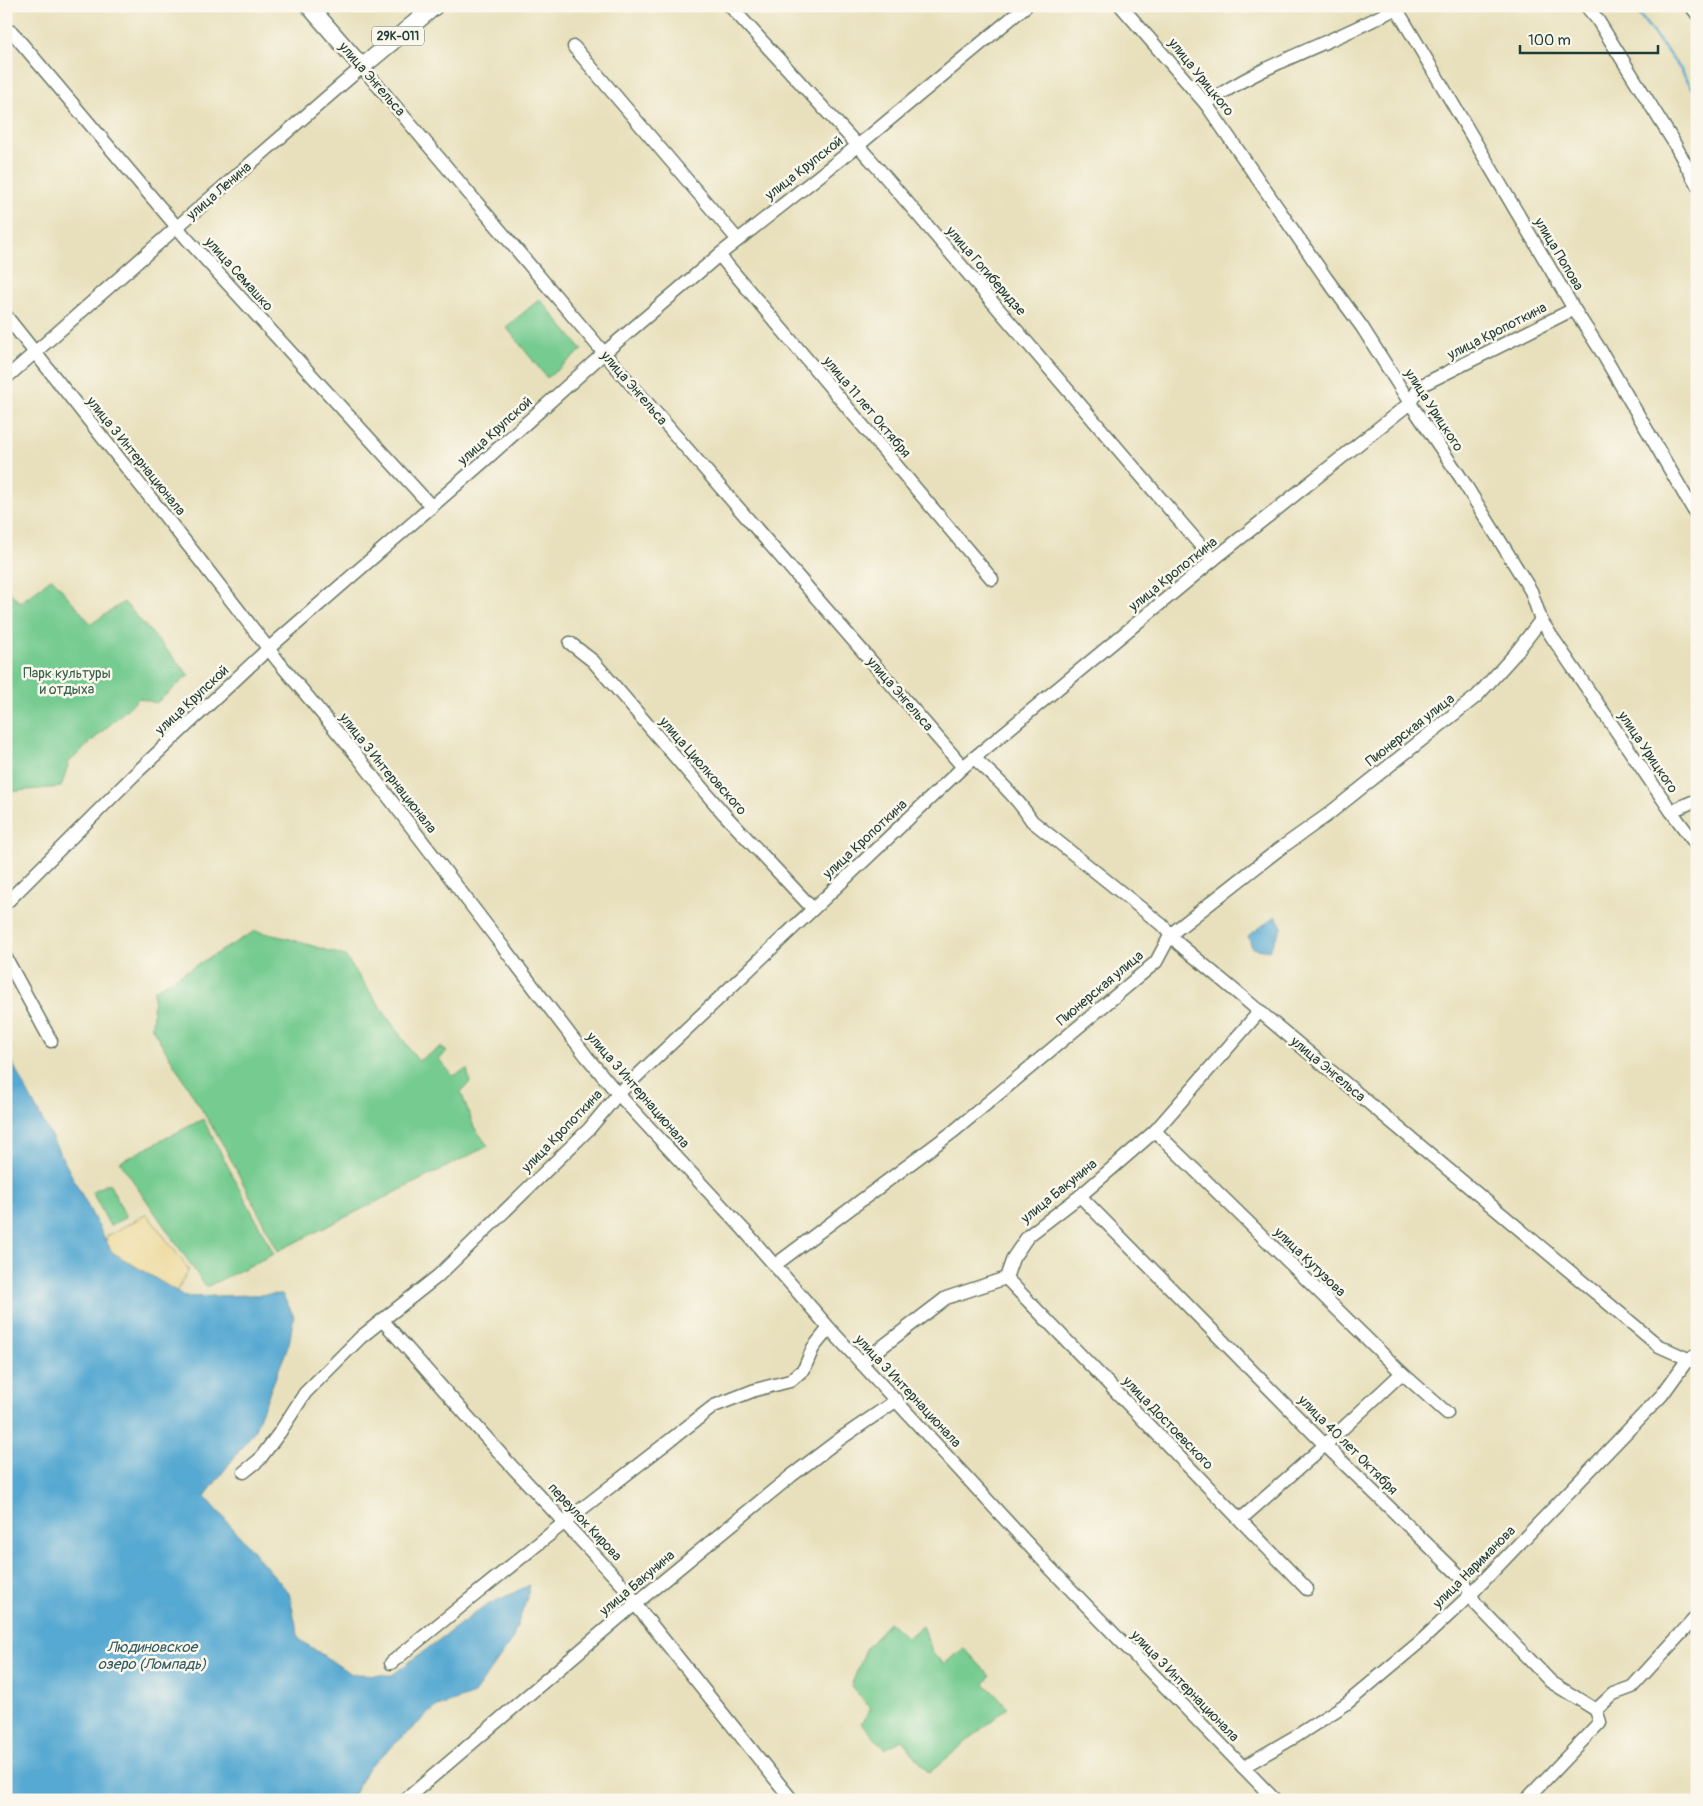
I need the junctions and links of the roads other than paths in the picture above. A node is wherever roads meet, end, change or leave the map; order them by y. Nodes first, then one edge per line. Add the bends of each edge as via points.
1 (309, 6) edge
2 (435, 6) edge
3 (730, 6) edge
4 (1026, 6) edge
5 (1121, 6) edge
6 (1586, 6) edge
7 (1691, 6) edge
8 (1396, 7) edge
9 (1697, 14) edge
10 (12, 32) dead end
11 (574, 47) dead end
12 (362, 67) junction
13 (1206, 104) junction
14 (858, 145) junction
15 (1697, 184) edge
16 (177, 227) junction
17 (738, 240) junction
18 (720, 254) junction
19 (1574, 309) junction
20 (6, 316) edge
21 (35, 352) junction
22 (604, 353) junction
23 (6, 378) edge
24 (1410, 403) junction
25 (432, 507) junction
26 (1697, 516) edge
27 (1213, 560) junction
28 (992, 579) dead end
29 (1541, 620) junction
30 (570, 643) dead end
31 (269, 648) junction
32 (968, 762) junction
33 (1697, 800) edge
34 (1671, 811) junction
35 (1697, 846) edge
36 (6, 902) edge
37 (813, 909) junction
38 (1171, 934) junction
39 (6, 958) edge
40 (1260, 1012) junction
41 (52, 1041) dead end
42 (618, 1094) junction
43 (1154, 1131) junction
44 (1080, 1196) junction
45 (775, 1265) junction
46 (1006, 1278) junction
47 (383, 1320) junction
48 (829, 1328) junction
49 (1694, 1359) edge
50 (861, 1363) junction
51 (1402, 1373) junction
52 (896, 1400) junction
53 (1447, 1413) dead end
54 (1325, 1445) junction
55 (244, 1472) dead end
56 (1241, 1519) junction
57 (565, 1522) junction
58 (1307, 1589) dead end
59 (1470, 1595) junction
60 (635, 1604) junction
61 (1697, 1616) edge
62 (390, 1663) dead end
63 (1596, 1710) junction
64 (1243, 1767) junction
65 (405, 1800) edge
66 (792, 1800) edge
67 (1275, 1800) edge
68 (1526, 1800) edge

1 - 12 main road, улица Энгельса
2 - 12 main road, улица Ленина / 29К-011
3 - 14 street, улица Гогиберидзе
4 - 14 street, улица Крупской
5 - 13 street, улица Урицкого
6 - 15 street
7 - 9 street
8 - 13 street via 1364,26 1248,77
8 - 19 street, улица Попова
10 - 16 street, улица Семашко
11 - 17 street
12 - 16 street, улица Ленина
12 - 22 street, улица Энгельса
13 - 24 street, улица Урицкого via 1362,327
14 - 17 street, улица Крупской
14 - 27 street, улица Гогиберидзе
16 - 21 street, улица Ленина
16 - 25 street, улица Семашко
17 - 18 street, улица Крупской
18 - 22 street, улица Крупской
18 - 28 street, улица 11 лет Октября
19 - 24 street, улица Кропоткина via 1420,386
19 - 26 street, улица Попова
20 - 21 street, улица 3 Интернационала
21 - 23 street, улица Ленина
21 - 31 street, улица 3 Интернационала
22 - 25 street, улица Крупской
22 - 32 street, улица Энгельса
24 - 27 street, улица Кропоткина
24 - 29 street, улица Урицкого via 1531,591
25 - 31 street, улица Крупской
27 - 32 street, улица Кропоткина
29 - 34 street, улица Урицкого
29 - 38 street, Пионерская улица via 1477,696
30 - 37 street, улица Циолковского via 593,661 724,814
31 - 36 street, улица Крупской
31 - 42 street, улица 3 Интернационала via 358,757
32 - 37 street, улица Кропоткина
32 - 38 street, улица Энгельса via 1005,787 1032,821
33 - 34 street
34 - 35 street, улица Урицкого
37 - 42 street, улица Кропоткина
38 - 40 street, улица Энгельса via 1178,944
38 - 45 street, Пионерская улица via 1156,962 1014,1081 954,1131
39 - 41 street
40 - 43 street, улица Бакунина
40 - 49 street, улица Энгельса via 1659,1346
42 - 45 street, улица 3 Интернационала
42 - 47 street, улица Кропоткина via 589,1129 438,1276
43 - 44 street, улица Бакунина
43 - 51 street, улица Кутузова
44 - 46 street, улица Бакунина via 1028,1236 1013,1258
44 - 54 street, улица 40 лет Октября
45 - 48 street, улица 3 Интернационала
46 - 50 street via 946,1298
46 - 56 street, улица Достоевского
47 - 55 street, улица Кропоткина via 361,1337 305,1393 259,1460
47 - 57 street, переулок Кирова
48 - 50 street, улица 3 Интернационала
48 - 57 street via 813,1348 804,1369 790,1381 714,1406
49 - 59 street, улица Нариманова
50 - 52 street, улица 3 Интернационала
51 - 53 street, улица Кутузова
51 - 54 street
52 - 60 street, улица Бакунина via 792,1476
52 - 64 street, улица 3 Интернационала via 1049,1567
54 - 56 street
54 - 59 street, улица 40 лет Октября via 1462,1578
56 - 58 street, улица Достоевского
57 - 60 street, переулок Кирова via 629,1592
57 - 62 street
59 - 63 street, улица 40 лет Октября via 1551,1682
59 - 64 street, улица Нариманова via 1346,1704
60 - 65 street, улица Бакунина
60 - 66 street, переулок Кирова
61 - 63 street via 1632,1687 1613,1694
63 - 68 street via 1600,1722
64 - 67 street, улица 3 Интернационала

